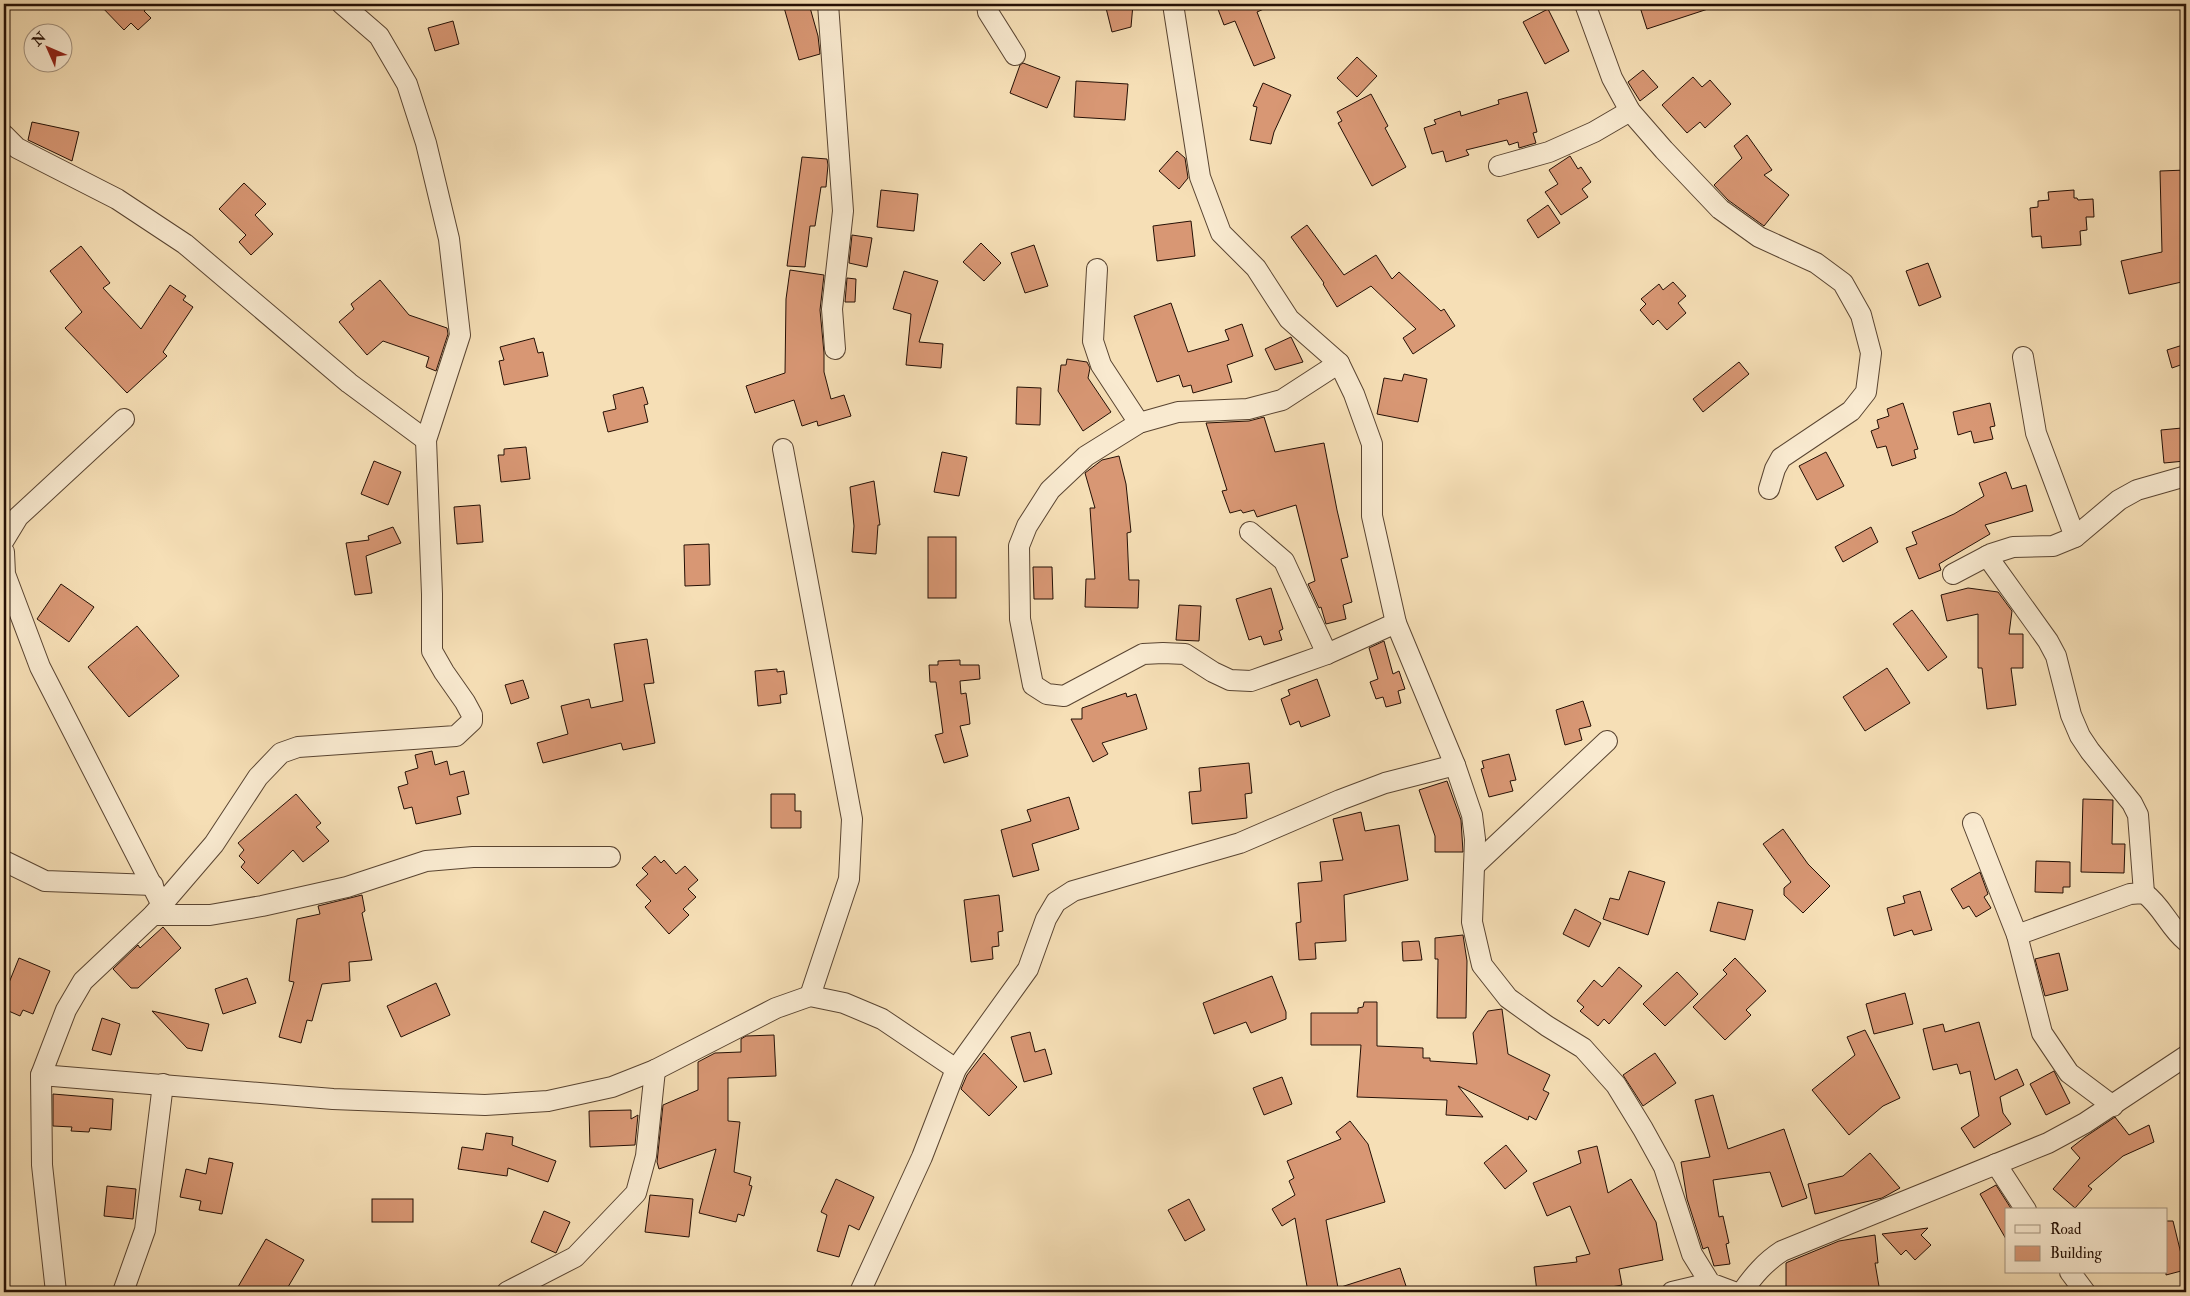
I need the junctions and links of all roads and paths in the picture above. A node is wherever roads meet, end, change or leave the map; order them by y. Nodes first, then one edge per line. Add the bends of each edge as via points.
1 (342, 4) edge
2 (828, 4) edge
3 (987, 4) edge
4 (1173, 4) edge
5 (1585, 4) edge
6 (1015, 55) dead end
7 (1630, 111) junction
8 (8, 146) edge
9 (1499, 166) dead end
10 (1097, 269) dead end
11 (835, 349) dead end
12 (2023, 358) dead end
13 (1339, 363) junction
14 (124, 419) dead end
15 (1139, 423) junction
16 (426, 440) junction
17 (783, 449) dead end
18 (2186, 476) edge
19 (1770, 489) dead end
20 (1250, 532) dead end
21 (2075, 536) junction
22 (4, 540) edge
23 (4, 552) edge
24 (1987, 556) junction
25 (1953, 574) dead end
26 (1396, 623) junction
27 (1327, 654) junction
28 (1607, 741) dead end
29 (1456, 764) junction
30 (1973, 823) dead end
31 (610, 857) dead end
32 (4, 862) edge
33 (1474, 866) junction
34 (154, 885) junction
35 (2144, 893) junction
36 (158, 910) junction
37 (2017, 935) junction
38 (2186, 941) edge
39 (810, 996) junction
40 (2186, 1056) edge
41 (956, 1068) junction
42 (655, 1070) junction
43 (41, 1075) junction
44 (163, 1084) junction
45 (2113, 1106) junction
46 (1996, 1164) junction
47 (2025, 1208) edge
48 (2072, 1274) edge
49 (1710, 1283) junction
50 (56, 1292) edge
51 (123, 1292) edge
52 (507, 1292) edge
53 (860, 1292) edge
54 (1672, 1292) edge
55 (1734, 1292) edge
56 (1742, 1292) edge
57 (2085, 1292) edge

1 - 16 street via 379,36 406,84 426,143 449,239 460,335
2 - 11 street via 843,211 832,309
3 - 6 street via 988,12
4 - 13 street via 1200,177 1221,234 1256,268 1289,319
5 - 7 street via 1612,78
7 - 9 street via 1549,152
7 - 19 street via 1720,209 1759,237 1816,263 1843,283 1861,315 1871,353 1866,392 1851,411 1781,458
8 - 16 street via 117,199 185,244 349,383
10 - 15 street via 1093,341 1101,365
12 - 21 street via 2036,433
13 - 15 street via 1282,400 1248,409 1178,412
13 - 26 street via 1372,444 1372,516
14 - 22 street via 18,517
15 - 27 street via 1086,456 1050,490 1018,546 1020,619 1033,685 1046,694 1064,696 1143,654 1185,654 1230,680 1251,681
16 - 36 street via 432,651 465,702 472,721 456,736 298,747 281,753 258,777 214,844
17 - 39 street via 852,818 849,879
18 - 21 street via 2138,490 2119,500
20 - 27 street via 1284,561
21 - 24 street via 2052,546 2013,548
23 - 34 street via 5,574 40,667
24 - 25 street
24 - 35 street via 2056,656 2071,715 2080,736 2138,815
26 - 27 street
26 - 29 street
28 - 33 street
29 - 33 street via 1472,815
29 - 41 street via 1385,783 1240,842 1072,890 1056,902 1046,919 1028,969
30 - 37 street
31 - 36 street via 473,857 426,861 347,887 262,906 210,915
32 - 34 street via 45,881
33 - 49 street via 1472,922 1482,965 1508,998 1584,1048 1616,1086 1664,1167 1692,1254
34 - 36 street
35 - 37 street via 2130,894
35 - 38 street via 2154,900 2176,933
36 - 43 street via 82,981 66,1010
37 - 45 street via 2042,1033 2069,1073
39 - 41 street via 844,1003 882,1019
39 - 42 street via 776,1008
40 - 45 street
41 - 53 street via 922,1157
42 - 44 street via 612,1086 548,1101 485,1104 333,1099
42 - 52 street via 646,1156 636,1193 575,1257
43 - 44 street
43 - 50 street via 42,1166
44 - 51 street via 145,1230
45 - 46 street via 2048,1143
46 - 47 street
46 - 56 street via 1782,1251 1769,1260
48 - 57 street
49 - 54 street
49 - 55 street

